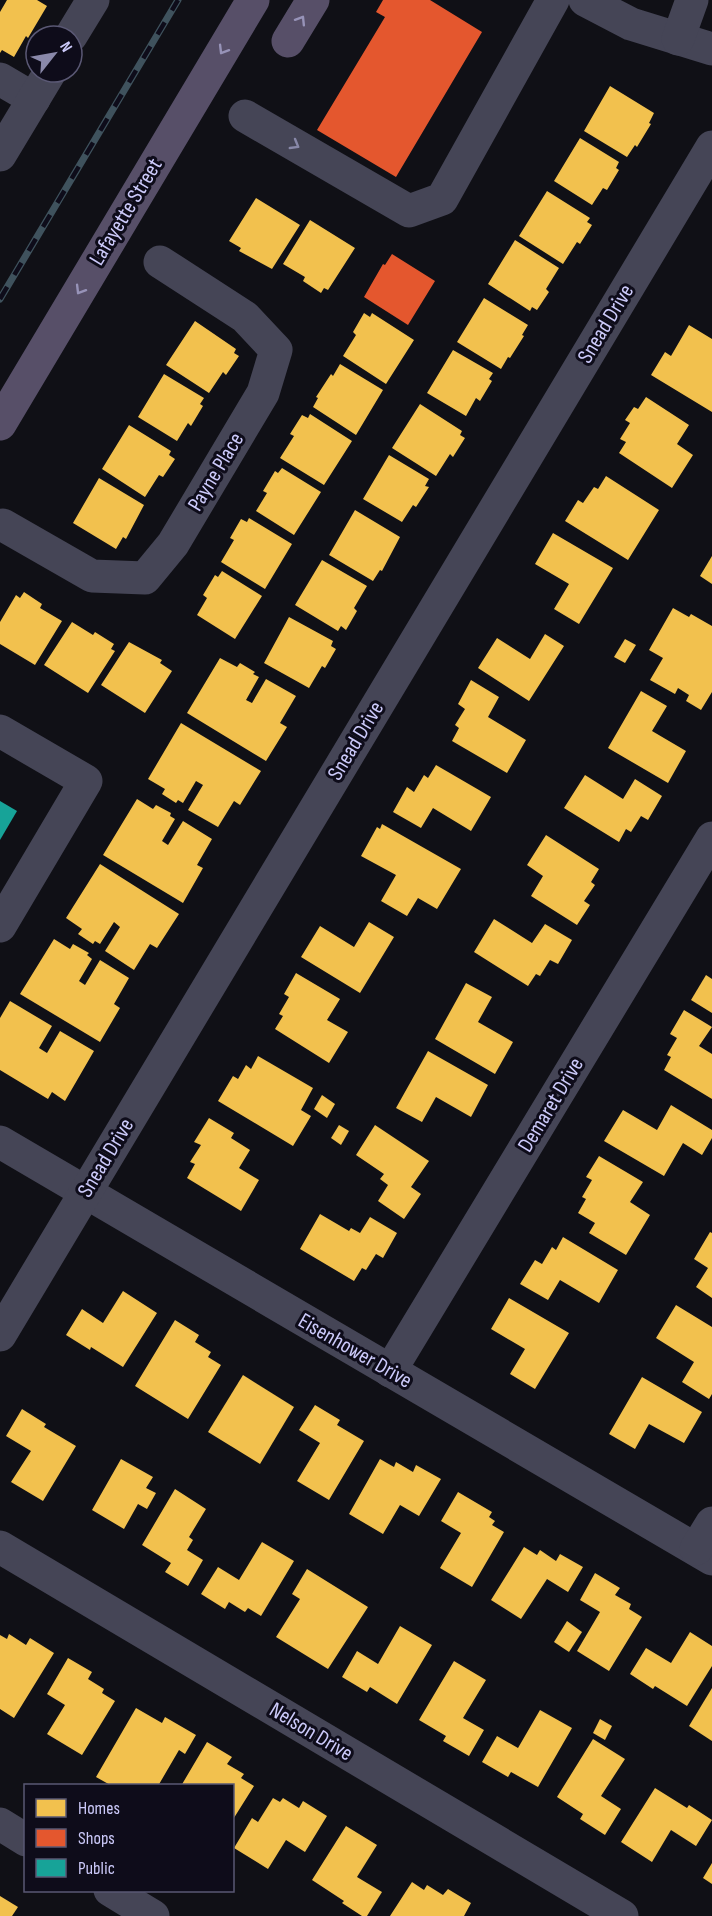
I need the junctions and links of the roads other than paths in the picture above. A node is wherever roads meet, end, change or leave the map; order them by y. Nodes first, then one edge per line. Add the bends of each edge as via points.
1 (93, 0) edge
2 (253, 0) edge
3 (314, 0) edge
4 (553, 0) edge
5 (585, 0) edge
6 (692, 0) edge
7 (78, 24) edge
8 (678, 39) junction
9 (288, 41) dead end
10 (712, 49) edge
11 (0, 79) edge
12 (42, 86) edge
13 (244, 116) dead end
14 (712, 147) edge
15 (0, 155) edge
16 (160, 262) dead end
17 (0, 424) edge
18 (3, 525) dead end
19 (0, 731) edge
20 (712, 838) edge
21 (0, 926) edge
22 (0, 1142) edge
23 (85, 1192) junction
24 (0, 1335) edge
25 (390, 1371) junction
26 (707, 1543) edge
27 (0, 1547) edge
28 (0, 1824) edge
29 (24, 1839) edge
30 (113, 1892) edge
31 (153, 1916) edge
32 (621, 1916) edge

1 - 7 street
2 -> 17 main road, Lafayette Street
9 -> 3 main road
13 -> 4 street via 409,211 442,199
5 - 8 street via 631,24
6 - 8 street
8 - 10 street
11 - 12 street
12 - 15 street
14 - 23 street, Snead Drive
16 - 18 street, Payne Place via 245,317 276,350 263,393 173,544 145,578 92,576
19 - 21 street via 86,781
20 - 25 street, Demaret Drive
22 - 23 street, Eisenhower Drive
23 - 24 street, Snead Drive
23 - 25 street, Eisenhower Drive
25 - 26 street, Eisenhower Drive
27 - 32 street, Nelson Drive
28 - 29 street
30 - 31 street

